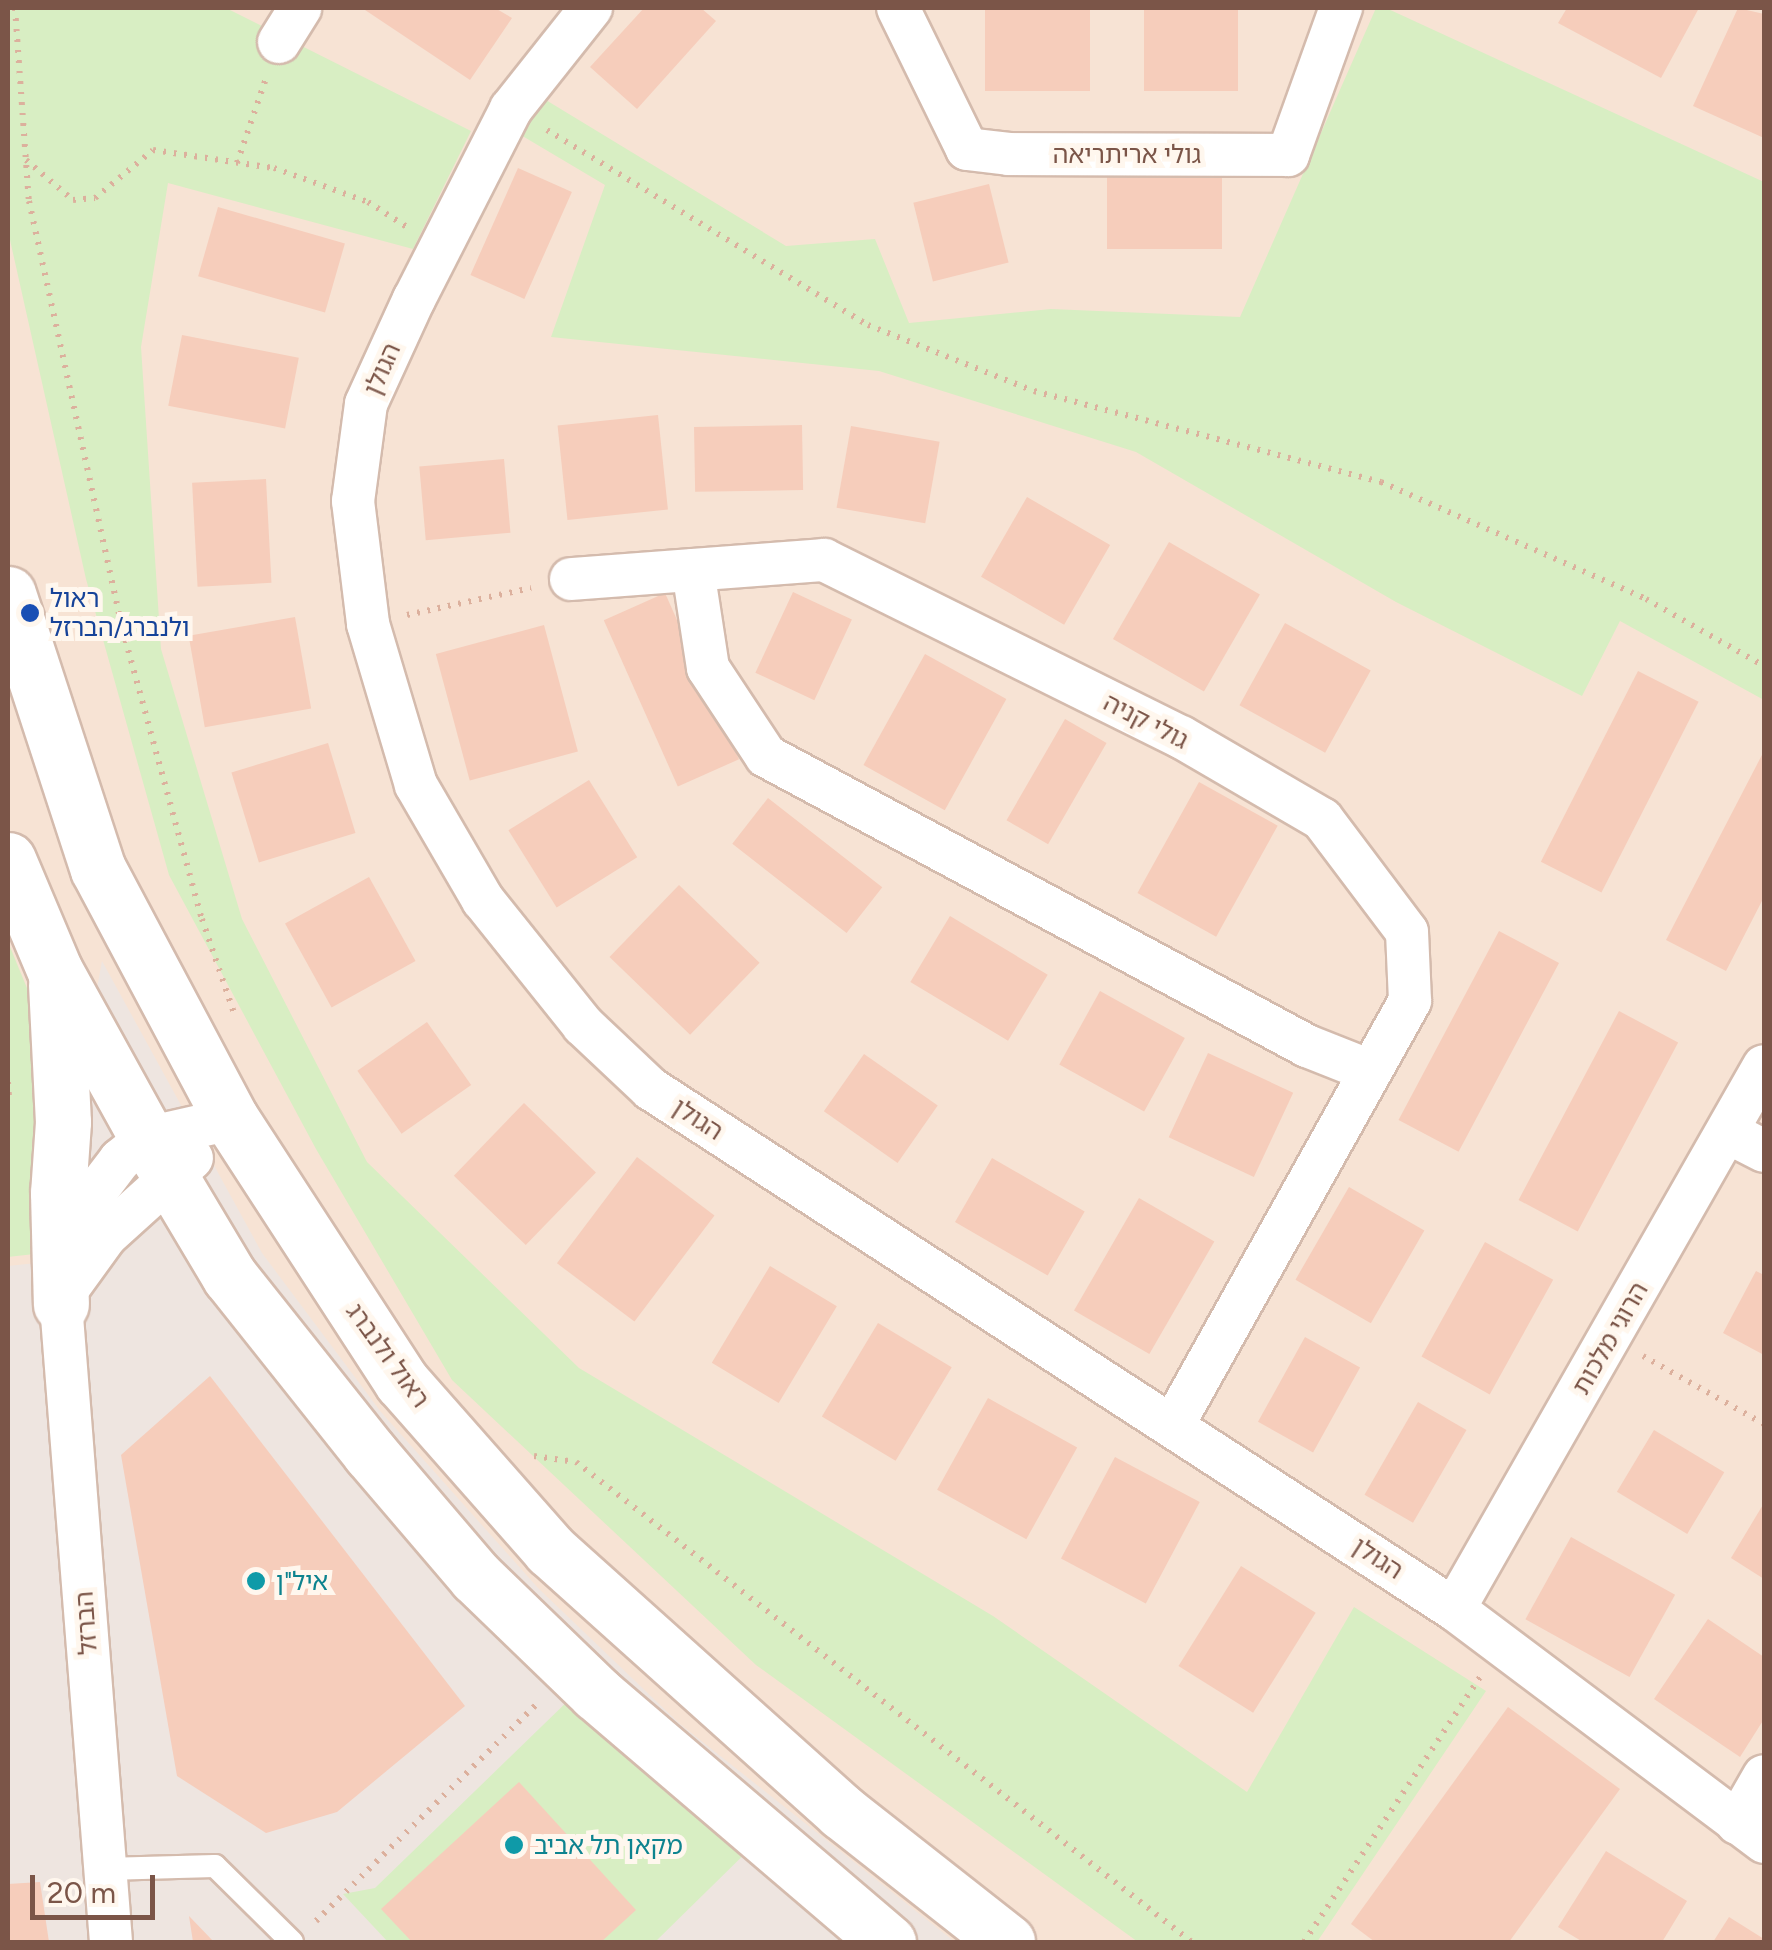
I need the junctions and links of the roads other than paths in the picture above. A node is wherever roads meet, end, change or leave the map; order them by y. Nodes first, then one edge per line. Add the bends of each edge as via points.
1 (898, 8) edge
2 (1342, 8) edge
3 (573, 13) edge
4 (693, 570) junction
5 (571, 579) road end
6 (8, 594) edge
7 (8, 860) edge
8 (55, 971) junction
9 (1764, 1066) edge
10 (1370, 1071) junction
11 (231, 1119) junction
12 (1746, 1142) edge
13 (158, 1159) junction
14 (61, 1304) junction
15 (1174, 1423) junction
16 (1454, 1608) junction
17 (1764, 1776) edge
18 (1751, 1833) edge
19 (105, 1869) junction
20 (299, 1936) edge
21 (111, 1942) edge
22 (888, 1942) edge
23 (1007, 1942) edge

1 - 2 street, גולי אריתריאה via 967,149 1228,155 1288,155
3 - 15 street, הגולן via 511,109 366,404 352,501 368,624 416,785 483,900 583,1024 651,1089
4 - 5 street, גולי קניה
4 - 10 street via 708,668 766,756 1306,1046
4 - 10 street, גולי קניה via 824,560 1181,738 1322,819 1407,932 1410,1001
6 - 11 street, ראול ולנברג via 98,868
7 - 8 street
8 - 13 street
8 - 14 street via 63,1122
9 - 12 street, הרוגי מלכות
10 - 15 street, גולי קניה
11 - 13 street
11 - 23 street, ראול ולנברג via 402,1382 564,1563 842,1812
12 - 16 street, הרוגי מלכות via 1610,1338
13 - 14 street via 83,1262
13 - 22 street via 230,1277 476,1577 571,1670
14 - 19 street, הברזל
15 - 16 street, הגולן
16 - 18 street, הגולן
17 - 18 street
19 - 20 lane via 215,1866
19 - 21 street, הברזל

